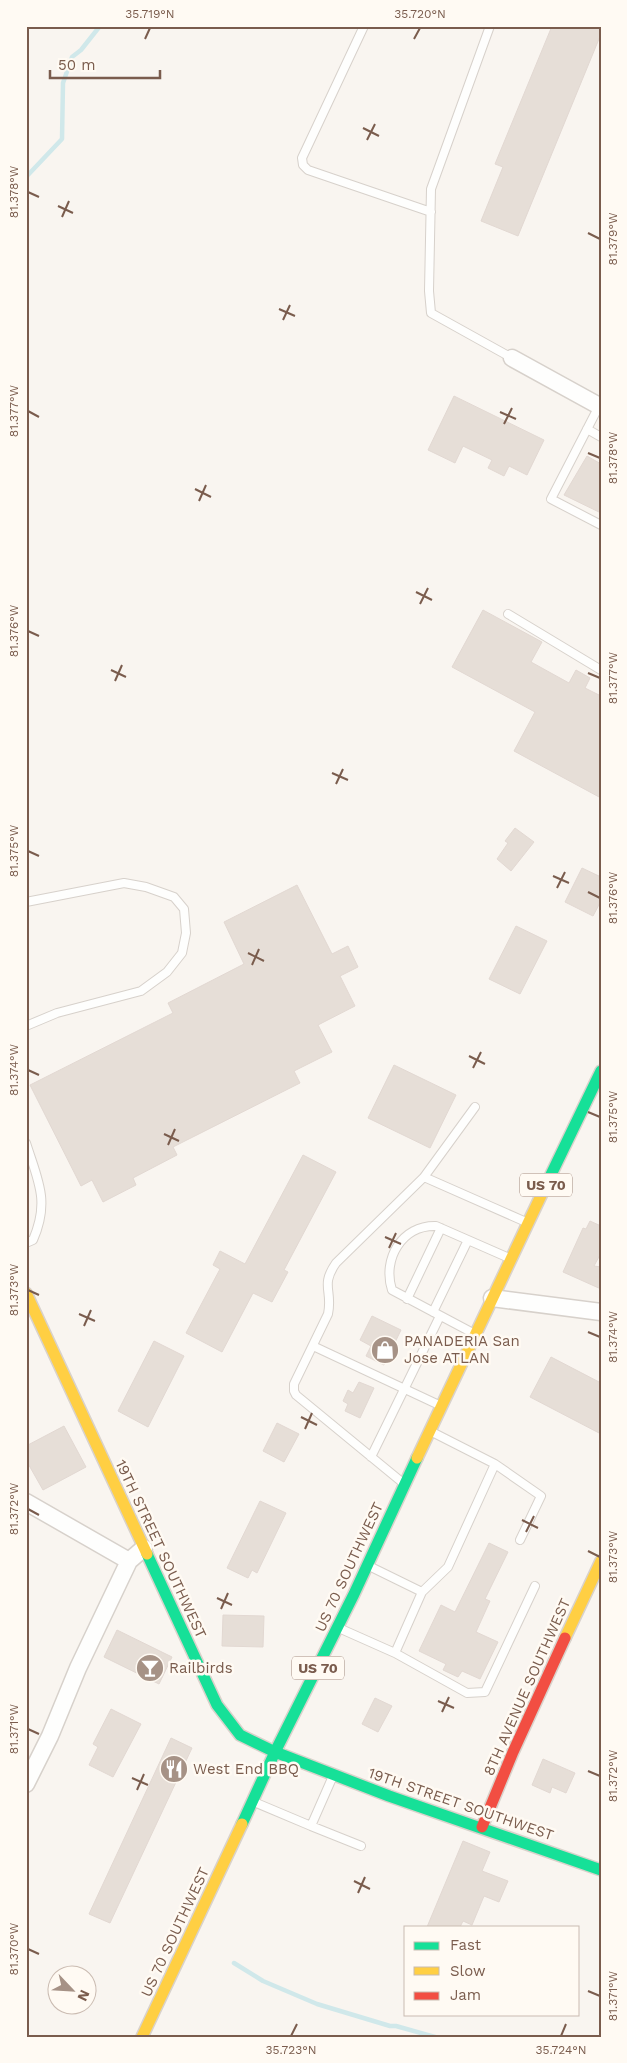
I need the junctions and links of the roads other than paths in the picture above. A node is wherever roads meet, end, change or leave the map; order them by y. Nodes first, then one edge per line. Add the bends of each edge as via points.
1 (364, 26) edge
2 (490, 26) edge
3 (431, 212) junction
4 (512, 358) joint
5 (600, 406) edge
6 (587, 429) junction
7 (601, 437) edge
8 (601, 525) edge
9 (508, 614) dead end
10 (601, 670) edge
11 (26, 902) edge
12 (26, 1026) edge
13 (601, 1071) edge
14 (475, 1107) dead end
15 (26, 1143) edge
16 (424, 1177) junction
17 (528, 1223) junction
18 (441, 1228) junction
19 (468, 1240) junction
20 (26, 1242) edge
21 (511, 1258) junction
22 (26, 1293) edge
23 (492, 1298) junction
24 (407, 1299) junction
25 (601, 1312) edge
26 (436, 1314) junction
27 (475, 1334) junction
28 (313, 1346) junction
29 (404, 1389) junction
30 (441, 1406) junction
31 (430, 1431) junction
32 (371, 1457) junction
33 (495, 1464) junction
34 (405, 1484) junction
35 (26, 1502) edge
36 (520, 1540) dead end
37 (144, 1548) junction
38 (129, 1561) junction
39 (367, 1565) junction
40 (598, 1570) edge
41 (535, 1586) dead end
42 (422, 1592) junction
43 (337, 1627) junction
44 (395, 1653) junction
45 (275, 1752) junction
46 (334, 1775) junction
47 (26, 1784) edge
48 (252, 1801) junction
49 (311, 1826) junction
50 (482, 1827) junction
51 (361, 1846) dead end
52 (601, 1870) edge
53 (142, 2037) edge

1 - 3 lane via 302,158 303,165 308,170
2 - 3 lane via 431,189
3 - 4 lane via 431,313
4 - 5 street
5 - 6 lane
6 - 7 lane
6 - 8 lane via 551,498
9 - 10 lane
11 - 12 lane via 124,883 146,887 174,898 184,909 186,933 182,953 167,972 141,991 57,1013
13 - 17 street, US 70
14 - 16 lane
15 - 20 lane via 43,1196 40,1224 33,1240
16 - 17 lane
16 - 28 lane via 336,1263 327,1279 328,1314
17 - 21 street, US 70
18 - 19 lane
18 - 24 lane
18 - 24 lane via 428,1226 414,1231 398,1244 392,1255 391,1288
19 - 21 lane
19 - 26 lane
21 - 23 street, US 70
22 - 37 street, 19TH STREET SOUTHWEST
23 - 25 street
23 - 27 street, US 70 SOUTHWEST / US 70
24 - 26 lane
26 - 27 lane
26 - 29 lane
27 - 30 street, US 70 SOUTHWEST / US 70
28 - 29 lane
28 - 32 lane via 294,1384 296,1395
29 - 30 lane
29 - 32 lane
30 - 31 street, US 70 SOUTHWEST / US 70
31 - 33 lane
31 - 34 street, US 70 SOUTHWEST / US 70
32 - 34 lane
33 - 36 lane via 541,1496
33 - 42 lane via 448,1566
34 - 39 street, US 70 SOUTHWEST / US 70
35 - 38 street
37 - 38 street
37 - 45 street, 19TH STREET SOUTHWEST via 217,1705 240,1735
38 - 47 street
39 - 42 lane
39 - 43 street, US 70 SOUTHWEST / US 70
40 - 50 street, 8TH AVENUE SOUTHWEST
41 - 44 lane via 484,1692 468,1693
42 - 44 lane
43 - 44 lane
43 - 45 street, US 70 SOUTHWEST / US 70
45 - 46 street, 19TH STREET SOUTHWEST
45 - 48 street, US 70 SOUTHWEST / US 70
46 - 49 lane
46 - 50 street, 19TH STREET SOUTHWEST
48 - 49 lane
48 - 53 street, US 70 SOUTHWEST / US 70
49 - 51 lane
50 - 52 street, 19TH STREET SOUTHWEST

